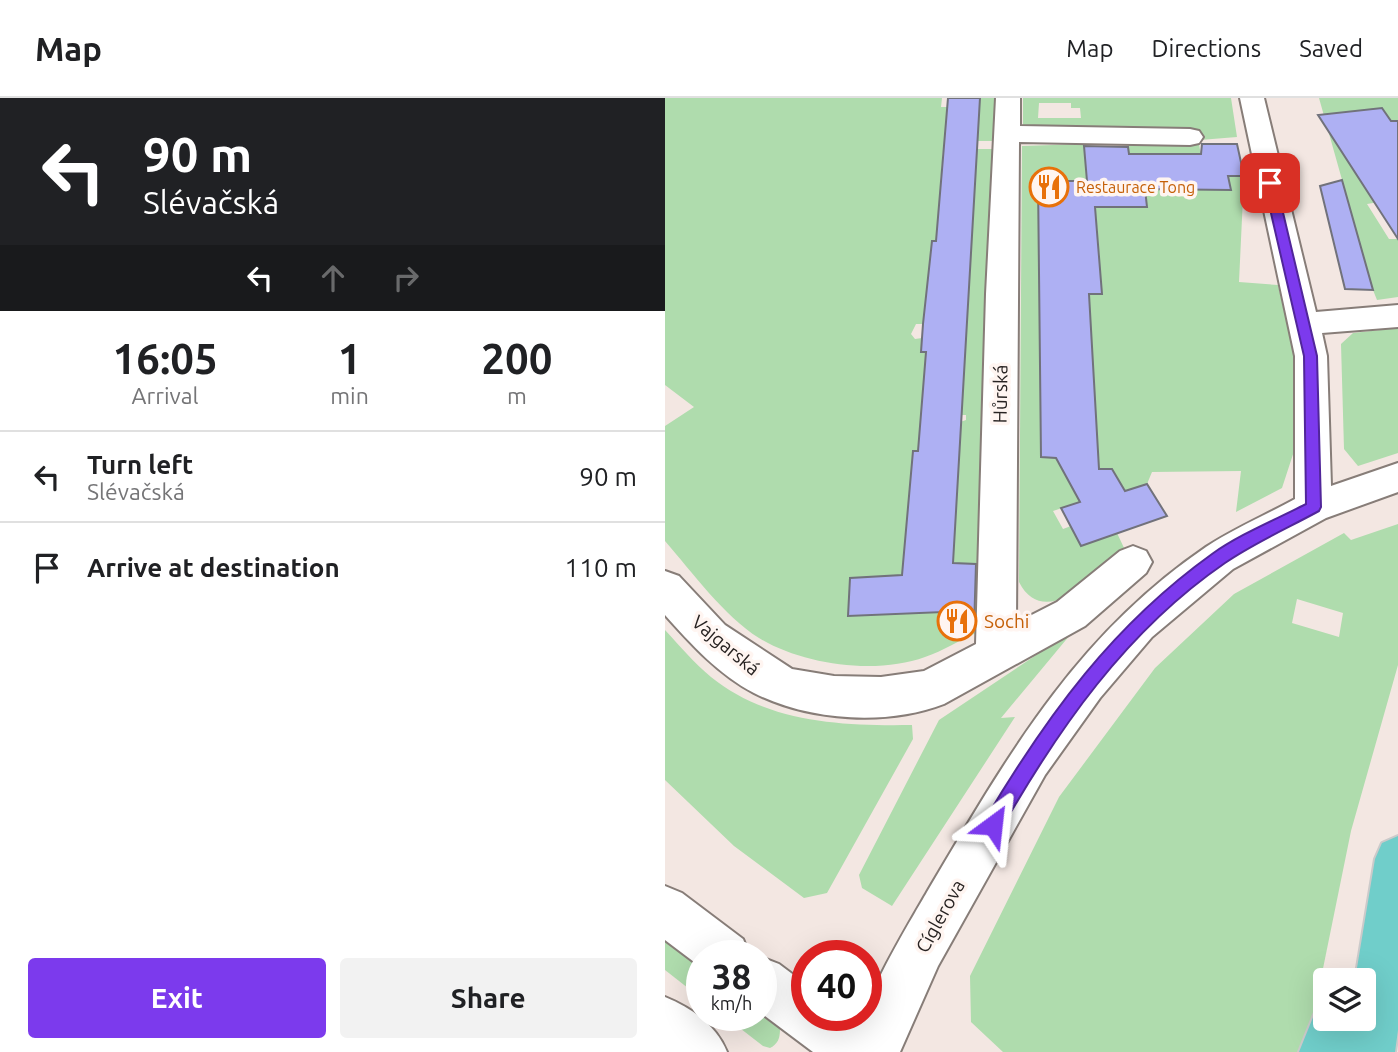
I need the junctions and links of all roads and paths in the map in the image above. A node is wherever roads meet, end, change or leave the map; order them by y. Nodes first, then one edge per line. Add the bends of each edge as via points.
1 (1008, 98) edge
2 (1252, 98) edge
3 (1006, 134) junction
4 (1190, 137) dead end
5 (1398, 316) edge
6 (1303, 324) junction
7 (1398, 477) edge
8 (1326, 501) junction
9 (1133, 562) dead end
10 (665, 588) edge
11 (996, 654) junction
12 (1397, 864) edge
13 (665, 910) edge
14 (705, 940) edge
15 (1358, 968) edge
16 (777, 994) edge
17 (665, 1023) edge
18 (1333, 1031) edge
19 (701, 1052) edge
20 (856, 1052) edge
21 (873, 1052) edge
22 (1325, 1052) edge
23 (1369, 1052) edge

1 - 3 street, Hůrská
2 - 6 street
3 - 4 street
3 - 11 street, Hůrská
5 - 6 street
6 - 8 street via 1311,356
7 - 8 street, Cíglerova
8 - 21 street, Cíglerova via 1220,558 1137,624 1085,684 1030,760 931,930
9 - 11 street, Vajgarská via 1071,614
10 - 11 street, Vajgarská via 711,638 768,679 792,688 834,696 881,697 929,690
12 - 15 main road
12 - 23 main road
13 - 14 street
16 - 20 street
17 - 19 street
18 - 22 main road

